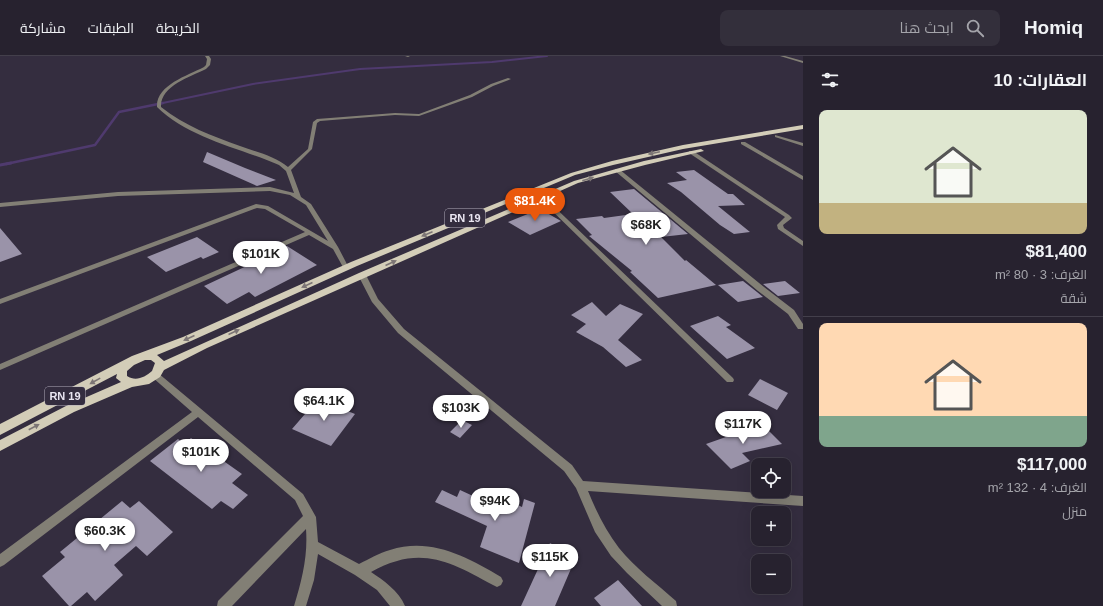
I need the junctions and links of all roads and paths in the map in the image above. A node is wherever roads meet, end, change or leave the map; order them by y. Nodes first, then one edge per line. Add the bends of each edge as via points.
1 (207, 56) edge
2 (782, 56) edge
3 (803, 62) edge
4 (509, 79) dead end
5 (803, 127) edge
6 (803, 132) edge
7 (777, 136) junction
8 (743, 142) junction
9 (803, 145) edge
10 (682, 151) junction
11 (693, 152) junction
12 (288, 170) junction
13 (617, 170) junction
14 (803, 178) edge
15 (298, 197) junction
16 (541, 197) junction
17 (0, 205) edge
18 (309, 233) junction
19 (803, 244) edge
20 (335, 247) junction
21 (350, 266) junction
22 (335, 272) junction
23 (365, 274) junction
24 (345, 283) junction
25 (0, 302) edge
26 (801, 327) dead end
27 (142, 357) junction
28 (130, 362) junction
29 (0, 368) edge
30 (158, 371) junction
31 (730, 380) dead end
32 (130, 383) junction
33 (198, 412) junction
34 (0, 430) edge
35 (0, 446) edge
36 (580, 486) junction
37 (803, 501) edge
38 (310, 516) junction
39 (313, 545) junction
40 (0, 561) edge
41 (359, 571) junction
42 (497, 581) dead end
43 (223, 606) edge
44 (300, 606) edge
45 (399, 606) edge
46 (671, 606) edge

1 - 12 street via 209,59 205,68 168,87 160,96 159,107 164,113 183,124 275,161
2 - 3 street
4 - 12 street via 419,115 395,114 319,120 315,122 310,149
5 - 10 main road, RN 19
6 - 7 main road, RN 19
7 - 8 main road, RN 19
7 - 9 street
8 - 11 main road, RN 19
8 - 14 street
10 - 11 main road, RN 19
10 - 13 main road, RN 19
10 -> 21 main road, RN 19 via 669,150 612,162 573,174
11 - 19 street via 787,216 789,218 780,225 781,229
12 - 15 street
16 -> 13 main road, RN 19 via 576,182
13 - 26 street via 791,312
15 - 17 street via 283,191 242,190 118,194
15 - 20 street via 308,204
23 -> 16 main road, RN 19
16 - 31 street
18 - 20 street
18 - 25 street via 266,207 256,206
18 - 29 street
20 - 21 street
21 - 22 main road, RN 19
21 - 23 main road via 365,268
22 - 24 main road via 336,279
22 -> 27 main road, RN 19
23 - 24 main road, RN 19
23 - 36 street via 375,300 401,332 559,460
30 -> 24 main road, RN 19 via 203,346
27 - 28 main road
27 - 30 main road via 158,359
28 - 32 main road via 120,374
28 -> 34 main road, RN 19
30 - 32 main road via 143,382
30 - 33 street
35 -> 32 main road, RN 19 via 70,409
33 - 38 street via 299,497
33 - 40 street
36 - 37 street
36 - 46 street via 599,528 615,552
38 - 39 street
38 - 43 street
39 - 41 street
39 - 44 street via 308,580
41 - 42 street via 392,555 434,552 462,561
41 - 45 street via 380,586

